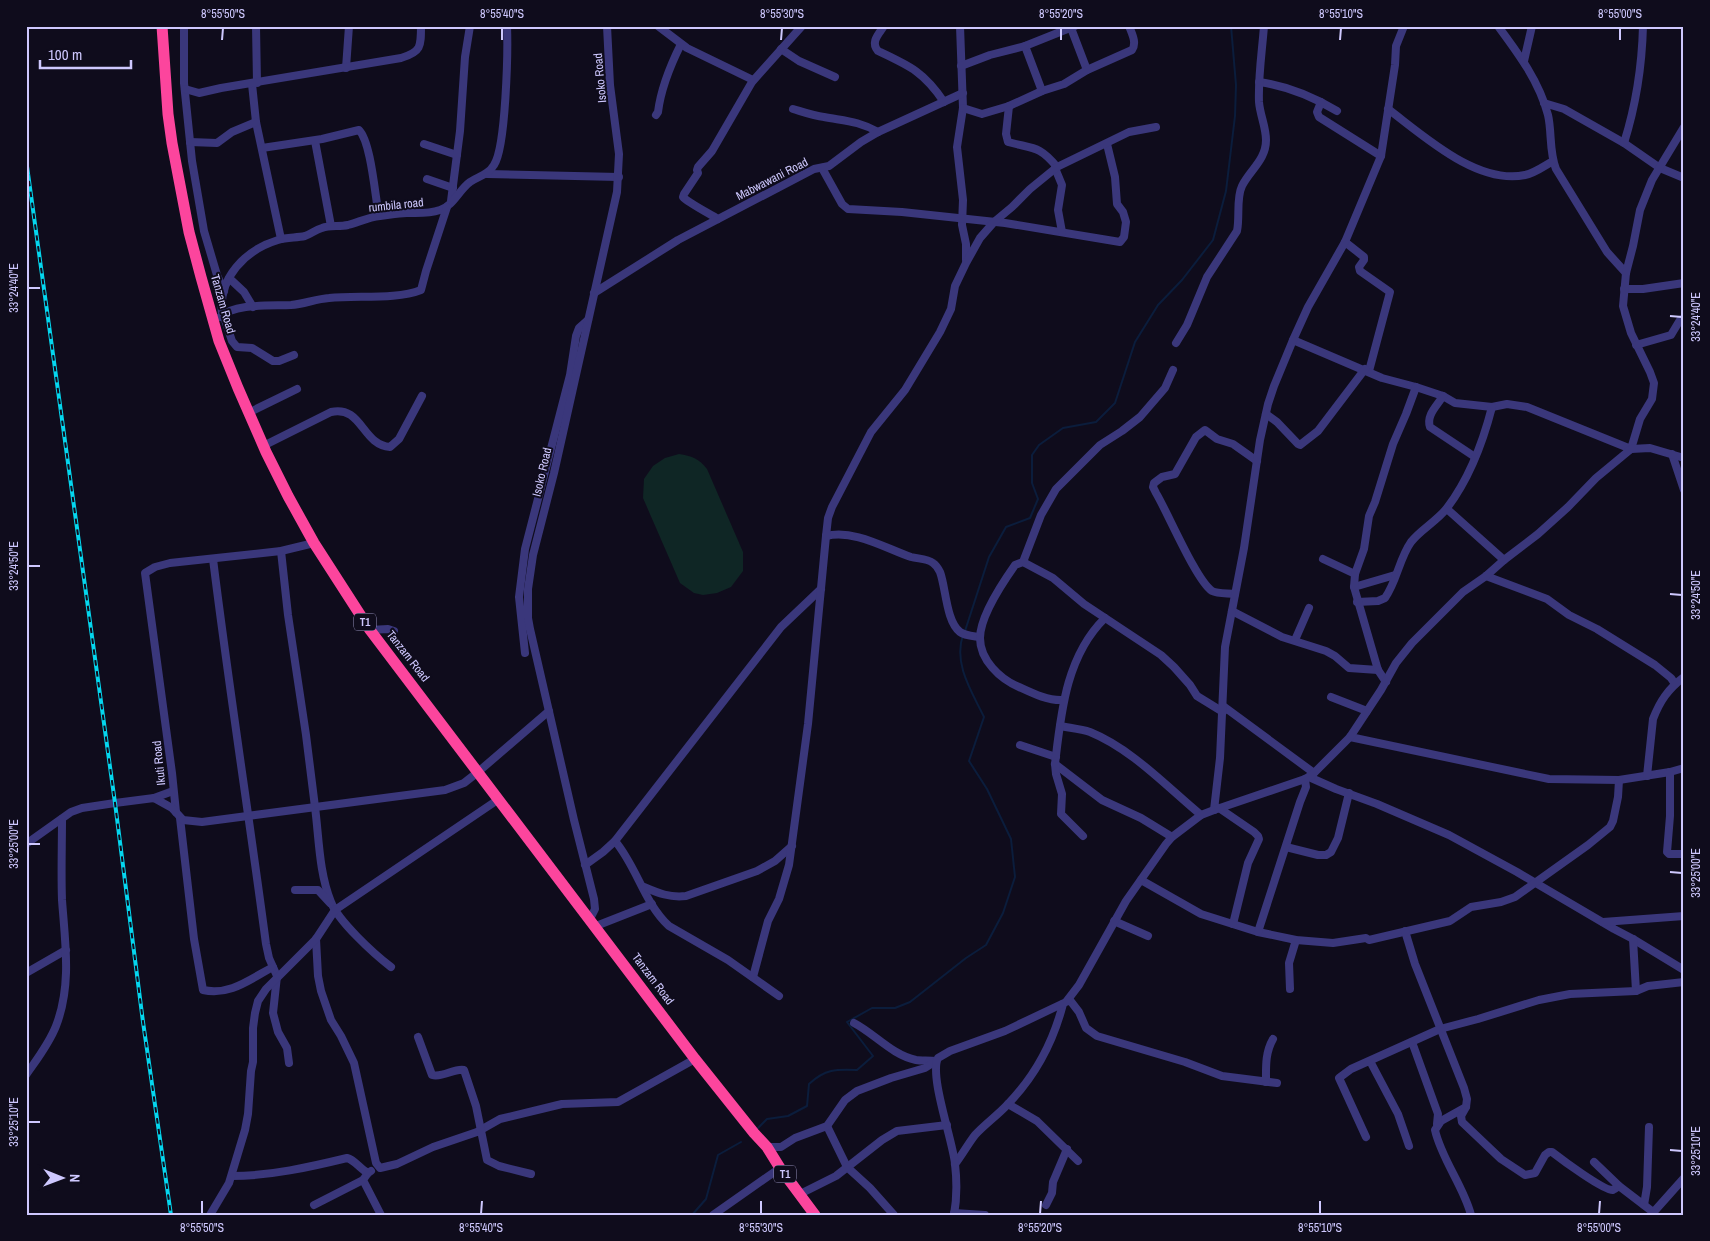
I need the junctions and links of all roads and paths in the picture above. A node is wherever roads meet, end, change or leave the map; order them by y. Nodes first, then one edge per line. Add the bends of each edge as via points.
1 (162, 26) edge
2 (184, 26) edge
3 (256, 26) edge
4 (349, 26) edge
5 (421, 26) edge
6 (470, 26) edge
7 (507, 26) edge
8 (607, 26) edge
9 (658, 26) edge
10 (802, 26) edge
11 (884, 26) edge
12 (960, 26) edge
13 (1129, 26) edge
14 (1264, 26) edge
15 (1404, 26) edge
16 (1498, 26) edge
17 (1532, 26) edge
18 (1643, 26) edge
19 (1073, 27) edge
20 (681, 44) junction
21 (1024, 46) junction
22 (781, 49) junction
23 (1524, 61) junction
24 (961, 66) junction
25 (346, 68) junction
26 (1087, 70) junction
27 (835, 78) dead end
28 (753, 80) junction
29 (1258, 82) junction
30 (255, 83) junction
31 (185, 89) junction
32 (1042, 91) junction
33 (199, 93) junction
34 (963, 93) junction
35 (944, 102) junction
36 (1321, 102) junction
37 (187, 103) junction
38 (1544, 103) junction
39 (1009, 106) junction
40 (964, 108) junction
41 (793, 109) dead end
42 (1388, 109) junction
43 (1337, 111) dead end
44 (656, 115) dead end
45 (256, 122) junction
46 (1156, 126) dead end
47 (1684, 127) edge
48 (878, 132) junction
49 (316, 140) junction
50 (190, 142) junction
51 (1624, 143) junction
52 (424, 144) dead end
53 (1107, 144) junction
54 (262, 148) junction
55 (457, 155) junction
56 (1381, 156) junction
57 (1553, 161) junction
58 (822, 168) junction
59 (1056, 168) junction
60 (1660, 168) junction
61 (487, 174) junction
62 (426, 178) dead end
63 (619, 178) junction
64 (1684, 178) edge
65 (453, 188) junction
66 (449, 205) junction
67 (379, 216) junction
68 (962, 218) junction
69 (718, 219) junction
70 (994, 222) junction
71 (331, 226) junction
72 (1062, 232) junction
73 (280, 239) junction
74 (1345, 242) junction
75 (966, 263) junction
76 (1626, 273) junction
77 (229, 278) junction
78 (1684, 283) edge
79 (1624, 288) junction
80 (224, 290) junction
81 (594, 294) junction
82 (253, 307) junction
83 (220, 317) junction
84 (1684, 318) edge
85 (588, 320) junction
86 (1293, 340) junction
87 (1176, 343) dead end
88 (1636, 345) junction
89 (294, 355) dead end
90 (1172, 370) dead end
91 (1367, 370) junction
92 (1416, 387) junction
93 (297, 389) dead end
94 (422, 396) dead end
95 (1443, 396) junction
96 (1492, 407) junction
97 (248, 413) junction
98 (1266, 414) junction
99 (264, 446) junction
100 (1631, 449) junction
101 (1672, 454) junction
102 (1475, 457) junction
103 (1684, 458) edge
104 (1257, 462) junction
105 (1684, 490) edge
106 (1447, 509) junction
107 (826, 536) junction
108 (314, 543) junction
109 (281, 551) junction
110 (213, 559) junction
111 (1323, 560) dead end
112 (1504, 560) junction
113 (1023, 562) junction
114 (1355, 574) junction
115 (1396, 575) junction
116 (1486, 576) junction
117 (1354, 587) junction
118 (821, 589) junction
119 (1235, 594) junction
120 (1357, 602) junction
121 (1309, 608) dead end
122 (1232, 611) junction
123 (1105, 618) junction
124 (370, 630) junction
125 (394, 631) dead end
126 (976, 636) junction
127 (1295, 640) junction
128 (525, 653) dead end
129 (1378, 670) junction
130 (1684, 677) edge
131 (1386, 682) junction
132 (1675, 684) junction
133 (1331, 697) dead end
134 (1063, 700) junction
135 (1223, 709) junction
136 (549, 711) junction
137 (1367, 711) junction
138 (1060, 726) junction
139 (1350, 738) junction
140 (1020, 745) dead end
141 (1056, 760) junction
142 (1684, 768) edge
143 (478, 772) junction
144 (1670, 772) junction
145 (1309, 776) junction
146 (1647, 776) junction
147 (1619, 780) junction
148 (173, 791) junction
149 (1349, 793) junction
150 (154, 798) junction
151 (499, 799) junction
152 (315, 807) junction
153 (1216, 809) junction
154 (178, 815) junction
155 (249, 816) junction
156 (1201, 816) junction
157 (62, 819) junction
158 (1083, 836) dead end
159 (1172, 837) junction
160 (615, 841) junction
161 (26, 844) edge
162 (792, 846) junction
163 (1286, 847) junction
164 (1684, 854) edge
165 (585, 865) junction
166 (1141, 880) junction
167 (1535, 882) junction
168 (644, 887) junction
169 (295, 890) dead end
170 (652, 904) junction
171 (333, 907) junction
172 (1684, 916) edge
173 (1114, 920) junction
174 (593, 922) junction
175 (1603, 922) junction
176 (1233, 924) junction
177 (1404, 931) junction
178 (1258, 932) junction
179 (1148, 936) dead end
180 (1633, 938) junction
181 (316, 939) junction
182 (1296, 940) junction
183 (66, 950) junction
184 (273, 967) junction
185 (391, 968) dead end
186 (1684, 970) edge
187 (26, 973) edge
188 (277, 976) junction
189 (753, 978) junction
190 (1684, 982) edge
191 (1290, 989) dead end
192 (1636, 991) junction
193 (779, 996) dead end
194 (1066, 1002) junction
195 (854, 1023) dead end
196 (1440, 1029) junction
197 (418, 1037) dead end
198 (1274, 1039) dead end
199 (1412, 1042) junction
200 (695, 1059) junction
201 (936, 1061) junction
202 (1370, 1061) junction
203 (289, 1063) dead end
204 (26, 1075) edge
205 (1266, 1082) junction
206 (1277, 1083) dead end
207 (1008, 1104) junction
208 (1466, 1107) junction
209 (947, 1124) junction
210 (1438, 1124) junction
211 (826, 1126) junction
212 (1649, 1127) dead end
213 (482, 1129) junction
214 (1366, 1137) dead end
215 (1409, 1146) dead end
216 (767, 1147) junction
217 (1067, 1149) junction
218 (1078, 1161) dead end
219 (1594, 1162) dead end
220 (955, 1164) junction
221 (847, 1166) junction
222 (378, 1167) junction
223 (780, 1168) junction
224 (531, 1174) dead end
225 (232, 1176) junction
226 (366, 1177) junction
227 (1684, 1178) edge
228 (1619, 1186) junction
229 (800, 1194) junction
230 (1046, 1205) dead end
231 (1644, 1205) junction
232 (314, 1206) dead end
233 (1652, 1213) edge
234 (954, 1214) edge
235 (210, 1215) edge
236 (381, 1215) edge
237 (713, 1215) edge
238 (815, 1215) edge
239 (894, 1215) edge
240 (985, 1215) edge
241 (1470, 1215) edge

1 - 83 highway, Tanzam Road / T1 via 174,158 189,232
2 - 31 street
3 - 30 street
4 - 25 street
5 - 25 street via 420,46 415,53
6 - 55 street
7 - 61 street via 500,148 496,162
8 - 63 street, Isoko Road
9 - 20 street
10 - 22 street
11 - 35 street via 874,42 878,51 922,74
12 - 24 street
13 - 26 street via 1135,47
14 - 29 street
15 - 42 street via 1396,46
16 - 23 street
17 - 23 street
18 - 51 street via 1643,51
19 - 21 street
19 - 26 street
20 - 28 street
20 - 44 street via 662,88
21 - 24 street
21 - 32 street
22 - 27 street
22 - 28 street
23 - 38 street
24 - 34 street
25 - 30 street
26 - 32 street via 1064,84
28 - 69 street via 712,151 696,170 698,173 684,195 686,201
29 - 36 street via 1294,90
29 - 87 street via 1266,140 1264,152 1240,192 1237,231 1207,277
30 - 33 street
30 - 45 street
31 - 33 street
31 - 37 street
32 - 39 street
33 - 37 street
34 - 35 street, Mabwawani Road
34 - 40 street
35 - 48 street, Mabwawani Road
36 - 43 street
36 - 56 street via 1317,112 1319,118
37 - 50 street
38 - 51 street via 1564,109
38 - 57 street
39 - 40 street via 982,114
39 - 59 street via 1008,142 1037,149 1047,155
40 - 68 street via 956,147 963,200
41 - 48 street via 824,118 854,121
42 - 56 street
42 - 57 street via 1444,151 1494,175 1528,174
45 - 50 street via 232,132 217,143
45 - 54 street
46 - 53 street via 1129,132
47 - 60 street
48 - 58 street, Mabwawani Road
49 - 54 street
49 - 67 street via 361,131 370,158
49 - 71 street
50 - 80 street via 204,231
51 - 60 street
52 - 55 street
53 - 59 street
53 - 72 street via 1117,204 1124,212 1126,222 1123,240 1116,242
54 - 73 street
55 - 65 street
56 - 74 street
57 - 76 street via 1608,252
58 - 68 street via 848,209
58 - 69 street, Mabwawani Road via 814,169
59 - 70 street
59 - 72 street via 1062,185 1058,210
60 - 64 street
60 - 76 street via 1640,210
61 - 63 street
61 - 66 street via 470,182
62 - 65 street
63 - 81 street, Isoko Road
65 - 66 street
66 - 67 street, rumbila road via 422,214
66 - 82 street via 421,290 400,295 327,298
67 - 71 street, rumbila road via 345,226
68 - 70 street
68 - 75 street
69 - 81 street, Mabwawani Road via 662,249
70 - 72 street
70 - 75 street via 980,238
71 - 73 street, rumbila road via 305,236
73 - 77 street, rumbila road via 254,250
74 - 86 street
74 - 91 street via 1364,257 1360,271 1390,292
75 - 107 street via 940,332 905,390 871,432 832,507
76 - 79 street
77 - 80 street, rumbila road
77 - 82 street via 244,292
78 - 79 street via 1643,290
79 - 88 street via 1623,306
80 - 83 street, rumbila road
81 - 85 street, Isoko Road
82 - 83 street via 232,310
83 - 89 street via 237,346 252,348 273,362
83 - 97 highway, Tanzam Road / T1 via 219,341
84 - 88 street via 1671,335
85 - 128 street via 576,336 570,375 524,554 519,597
85 - 136 street, Isoko Road via 528,588 528,618
86 - 91 street
86 - 98 street
88 - 100 street via 1654,383 1652,399 1640,419
90 - 113 street via 1165,388 1140,417 1100,445 1056,489 1041,515
91 - 92 street via 1382,378
91 - 98 street via 1318,431 1300,444
92 - 95 street
92 - 114 street via 1392,444
93 - 97 street
94 - 99 street via 399,439 390,447 376,443 350,414 337,411
95 - 96 street via 1455,403
95 - 102 street via 1430,414 1430,427
96 - 100 street via 1506,404 1527,407
96 - 102 street
97 - 99 highway, Tanzam Road / T1
98 - 104 street
99 - 108 highway, Tanzam Road / T1
100 - 101 street via 1650,448
100 - 112 street via 1538,534
101 - 103 street
101 - 105 street
102 - 106 street
104 - 119 street
104 - 119 street via 1233,444 1217,439 1205,430 1196,437 1175,474 1154,483 1156,493 1199,576 1215,592
106 - 112 street
106 - 115 street via 1412,540
107 - 118 street
107 - 126 street via 838,534 877,542 934,563 942,577 951,617 962,633
108 - 109 street, Ikuti Road
108 - 124 highway, Tanzam Road / T1
109 - 110 street, Ikuti Road
109 - 152 street
110 - 148 street, Ikuti Road via 170,563 145,572
110 - 155 street
111 - 114 street
112 - 116 street
113 - 123 street via 1053,578
113 - 126 street via 1015,565 998,590
114 - 117 street
115 - 117 street
115 - 120 street via 1382,600
116 - 131 street via 1463,592 1412,643
116 - 132 street via 1548,599 1569,615 1655,665
117 - 120 street
118 - 160 street via 780,627
118 - 162 street
119 - 122 street
120 - 129 street
121 - 127 street
122 - 127 street via 1271,632
122 - 135 street via 1223,661
123 - 134 street via 1082,649
123 - 135 street via 1174,666 1197,696
124 - 125 street
124 - 143 highway, Tanzam Road / T1
126 - 134 street via 993,669 1005,680 1037,694
127 - 129 street via 1326,651 1348,668
129 - 131 street
130 - 132 street
131 - 137 street
132 - 146 street via 1665,694 1654,719
133 - 137 street
134 - 138 street
135 - 145 street
135 - 153 street
136 - 143 street
136 - 165 street, Isoko Road
137 - 139 street
138 - 141 street
138 - 156 street via 1084,730 1103,738 1134,759
139 - 145 street
139 - 147 street via 1549,778
140 - 141 street
141 - 158 street via 1061,814
141 - 159 street via 1102,800
142 - 144 street
143 - 151 highway, Tanzam Road / T1
143 - 152 street via 464,783 444,790
144 - 146 street
144 - 164 street via 1667,852
145 - 149 street
145 - 153 street
145 - 163 street
146 - 147 street
147 - 167 street via 1610,827
148 - 150 street
148 - 154 street, Ikuti Road
149 - 163 street via 1336,844 1330,852 1318,855
149 - 167 street via 1449,835
150 - 154 street
150 - 157 street via 82,808
151 - 171 street
151 - 174 highway, Tanzam Road / T1
152 - 155 street
152 - 171 street via 321,861
153 - 156 street
153 - 176 street via 1254,832 1259,839 1248,863
154 - 155 street via 185,821 202,822
154 - 184 street, Ikuti Road via 203,990 220,991 235,987
155 - 184 street via 266,944
156 - 159 street
157 - 161 street
157 - 183 street
159 - 166 street
160 - 165 street
160 - 168 street
162 - 168 street via 758,871 686,896 666,896
162 - 189 street via 788,872 768,921
163 - 178 street
165 - 174 street, Isoko Road via 594,899
166 - 173 street
166 - 176 street via 1201,914
167 - 175 street
167 - 177 street via 1510,900 1471,907 1450,921
168 - 170 street
169 - 171 street via 318,890
170 - 174 street
170 - 189 street via 669,926
171 - 181 street
171 - 185 street via 356,935
172 - 175 street
173 - 179 street
173 - 194 street
174 - 200 highway, Tanzam Road / T1
175 - 180 street
176 - 178 street
177 - 182 street via 1369,940 1333,943
177 - 196 street
178 - 182 street
180 - 186 street
180 - 192 street
181 - 188 street
181 - 222 street via 320,986 331,1020 354,1064
182 - 191 street via 1288,963
183 - 187 street
183 - 204 street via 64,997 57,1026
184 - 188 street
188 - 203 street via 273,1013 287,1048
188 - 225 street via 258,1001 255,1013 248,1114
189 - 193 street
190 - 192 street via 1648,986
192 - 196 street via 1557,995
194 - 201 street via 1005,1031 950,1051
194 - 205 street via 1079,1012 1086,1028 1097,1036 1222,1076
194 - 207 street via 1045,1054
195 - 201 street via 906,1057
196 - 199 street
196 - 208 street via 1466,1095
197 - 213 street via 432,1075 464,1070
198 - 205 street via 1266,1057
199 - 202 street
199 - 210 street via 1438,1114
200 - 213 street via 618,1102 562,1104 500,1119
200 - 216 highway, Tanzam Road / T1
201 - 209 street via 939,1093
201 - 211 street via 925,1068 858,1091 845,1100
202 - 214 street via 1339,1078
202 - 215 street via 1398,1114
205 - 206 street
207 - 217 street via 1037,1121
207 - 220 street via 973,1138
208 - 210 street
208 - 228 street via 1462,1122 1525,1175 1534,1172 1545,1155 1552,1152 1608,1189 1614,1190
209 - 220 street
209 - 221 street via 897,1131
210 - 241 street via 1436,1135
211 - 216 street via 781,1147
211 - 221 street
212 - 231 street
213 - 222 street via 432,1147 398,1164
213 - 224 street via 486,1158 490,1162
216 - 223 highway, Tanzam Road / T1
217 - 218 street
217 - 230 street
219 - 228 street
220 - 234 street
221 - 229 street via 836,1176
221 - 239 street
222 - 226 street
223 - 229 highway, Tanzam Road / T1
223 - 237 street
225 - 226 street via 310,1167 347,1158
225 - 235 street
226 - 232 street
226 - 236 street
227 - 233 street
228 - 231 street
229 - 238 highway, Tanzam Road / T1
231 - 233 street
234 - 240 street

